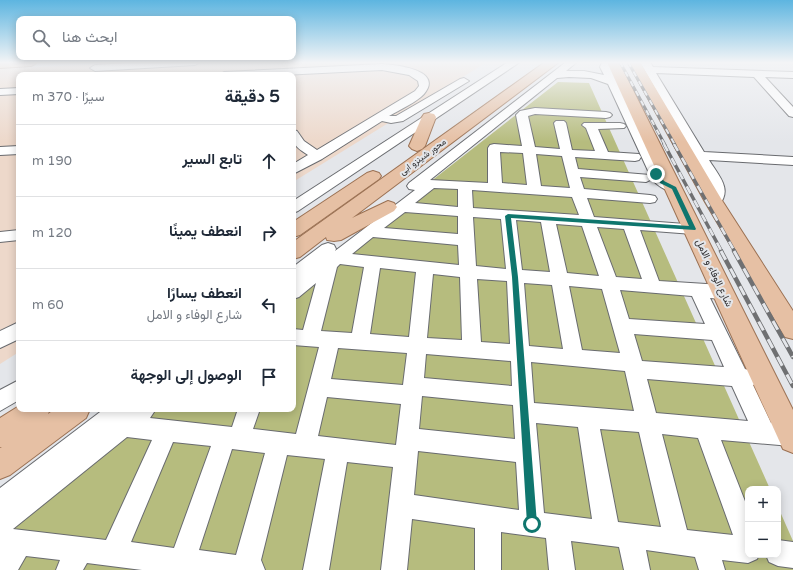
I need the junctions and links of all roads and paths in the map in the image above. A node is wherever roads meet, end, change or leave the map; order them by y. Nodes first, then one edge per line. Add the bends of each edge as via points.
1 (422, 89) edge
2 (451, 89) edge
3 (473, 89) edge
4 (498, 89) edge
5 (526, 89) edge
6 (531, 89) edge
7 (615, 89) edge
8 (625, 89) edge
9 (654, 89) edge
10 (657, 89) edge
11 (768, 89) edge
12 (16, 91) edge
13 (0, 92) edge
14 (793, 114) edge
15 (606, 115) dead end
16 (381, 117) junction
17 (429, 117) junction
18 (524, 121) junction
19 (560, 123) junction
20 (591, 125) junction
21 (620, 126) dead end
22 (296, 138) edge
23 (417, 146) junction
24 (494, 148) junction
25 (16, 150) edge
26 (530, 150) junction
27 (0, 151) edge
28 (567, 153) junction
29 (603, 155) junction
30 (318, 156) junction
31 (701, 156) junction
32 (634, 157) dead end
33 (793, 161) edge
34 (296, 168) edge
35 (572, 172) junction
36 (646, 178) dead end
37 (431, 184) junction
38 (465, 186) junction
39 (495, 187) junction
40 (674, 188) junction
41 (535, 190) junction
42 (578, 193) junction
43 (650, 199) dead end
44 (714, 202) junction
45 (296, 206) edge
46 (395, 207) junction
47 (466, 212) junction
48 (508, 216) junction
49 (548, 218) junction
50 (587, 220) junction
51 (630, 224) junction
52 (693, 229) junction
53 (296, 230) edge
54 (369, 232) junction
55 (16, 235) edge
56 (0, 237) edge
57 (466, 240) junction
58 (296, 250) edge
59 (296, 255) edge
60 (328, 259) junction
61 (373, 262) junction
62 (425, 268) junction
63 (468, 272) junction
64 (296, 275) edge
65 (515, 277) junction
66 (559, 279) junction
67 (608, 282) junction
68 (653, 286) junction
69 (296, 289) edge
70 (698, 290) junction
71 (722, 292) junction
72 (787, 311) edge
73 (622, 326) junction
74 (793, 330) edge
75 (16, 332) edge
76 (718, 333) junction
77 (302, 337) edge
78 (330, 339) junction
79 (0, 340) edge
80 (360, 341) junction
81 (417, 345) junction
82 (472, 349) junction
83 (520, 354) junction
84 (574, 358) junction
85 (634, 366) junction
86 (738, 377) junction
87 (764, 380) junction
88 (319, 387) junction
89 (412, 390) junction
90 (16, 391) edge
91 (0, 402) edge
92 (523, 404) junction
93 (33, 412) edge
94 (73, 412) edge
95 (136, 412) edge
96 (247, 412) edge
97 (122, 417) edge
98 (587, 417) junction
99 (648, 423) junction
100 (705, 427) junction
101 (167, 431) junction
102 (764, 432) junction
103 (0, 434) edge
104 (792, 437) edge
105 (232, 438) junction
106 (279, 443) junction
107 (304, 446) junction
108 (406, 448) junction
109 (338, 449) junction
110 (527, 452) junction
111 (0, 465) edge
112 (0, 503) edge
113 (400, 505) junction
114 (488, 518) junction
115 (0, 523) edge
116 (532, 524) junction
117 (557, 527) junction
118 (618, 534) junction
119 (745, 534) edge
120 (10, 541) edge
121 (678, 541) junction
122 (704, 545) junction
123 (745, 550) edge
124 (113, 553) junction
125 (781, 553) edge
126 (793, 555) edge
127 (74, 560) edge
128 (182, 561) junction
129 (147, 564) edge
130 (212, 568) edge
131 (3, 570) edge
132 (249, 570) edge
133 (316, 570) edge
134 (394, 570) edge
135 (488, 570) edge
136 (562, 570) edge
137 (636, 570) edge
138 (712, 570) edge

1 - 16 street
2 - 16 street via 399,119
3 - 17 street
4 - 23 main road, محور شينزو ابى
5 - 58 main road, محور شينزو ابى
6 - 46 street
7 - 40 street via 658,178
8 - 40 main road, شارع الوفاء و الامل
9 - 44 main road
10 - 31 street
11 - 14 street
12 - 13 street
15 - 18 street via 530,111 524,113
16 - 30 street
17 - 23 main road
17 - 45 street
18 - 19 street
18 - 26 street
19 - 20 street
19 - 28 street
20 - 21 street
20 - 29 street
22 - 30 street
23 - 53 main road, محور شينزو ابى
24 - 26 street
24 - 37 street via 472,149
24 - 39 street
25 - 27 street
26 - 28 street
26 - 41 street
28 - 29 street
28 - 35 street
29 - 32 street
30 - 34 street
31 - 33 street
31 - 44 street via 719,191
35 - 36 street
35 - 42 street
37 - 38 street
37 - 46 street
38 - 39 street
38 - 47 street
39 - 41 street
40 - 52 main road, شارع الوفاء و الامل
41 - 42 street
42 - 43 street
42 - 50 street
44 - 72 main road
46 - 47 street
46 - 54 street
46 - 59 main road
46 - 60 street
47 - 48 street
47 - 57 street
48 - 49 street
48 - 65 street
49 - 50 street
49 - 66 street
50 - 51 street
50 - 67 street
51 - 52 street
51 - 68 street
52 - 71 main road, شارع الوفاء و الامل
54 - 57 street
54 - 60 street
55 - 56 street
57 - 63 street
60 - 61 street
60 - 64 street
60 - 69 street
60 - 77 street
61 - 62 street
61 - 80 street
62 - 63 street
62 - 81 street
63 - 65 street
63 - 82 street
65 - 66 street
65 - 83 street
66 - 67 street
66 - 84 street
67 - 68 street
67 - 73 street
68 - 70 street
70 - 71 street
70 - 76 street
71 - 87 main road, شارع الوفاء و الامل
72 - 74 main road
73 - 76 street
73 - 85 street
75 - 79 street
76 - 86 street
77 - 78 street
78 - 80 street
78 - 88 street
80 - 81 street
81 - 82 street
81 - 89 street
82 - 83 street
83 - 84 street
83 - 92 street
84 - 85 street
85 - 86 street
85 - 99 street
86 - 87 street
86 - 102 street
87 - 104 main road, شارع الوفاء و الامل
88 - 89 street
88 - 107 street
89 - 92 street
89 - 108 street
90 - 91 street
92 - 98 street
92 - 110 street
93 - 103 main road
94 - 111 main road
95 - 97 street
96 - 105 street
97 - 101 street
97 - 112 street
97 - 115 street
98 - 99 street
98 - 118 street
99 - 100 street
99 - 121 street
100 - 102 street
100 - 119 street
101 - 105 street
101 - 124 street
102 - 104 street
105 - 106 street
105 - 128 street
106 - 107 street
106 - 132 street
107 - 109 street
108 - 109 street
108 - 110 street
108 - 113 street
109 - 133 street
110 - 116 street
113 - 114 street
113 - 134 street
114 - 116 street
114 - 135 street
116 - 117 street
117 - 118 street
117 - 136 street
118 - 121 street
118 - 137 street
120 - 127 street
120 - 131 street
121 - 122 street
122 - 123 street
122 - 138 street
124 - 127 street
124 - 129 street
125 - 126 street
128 - 129 street
128 - 130 street
130 - 132 street

